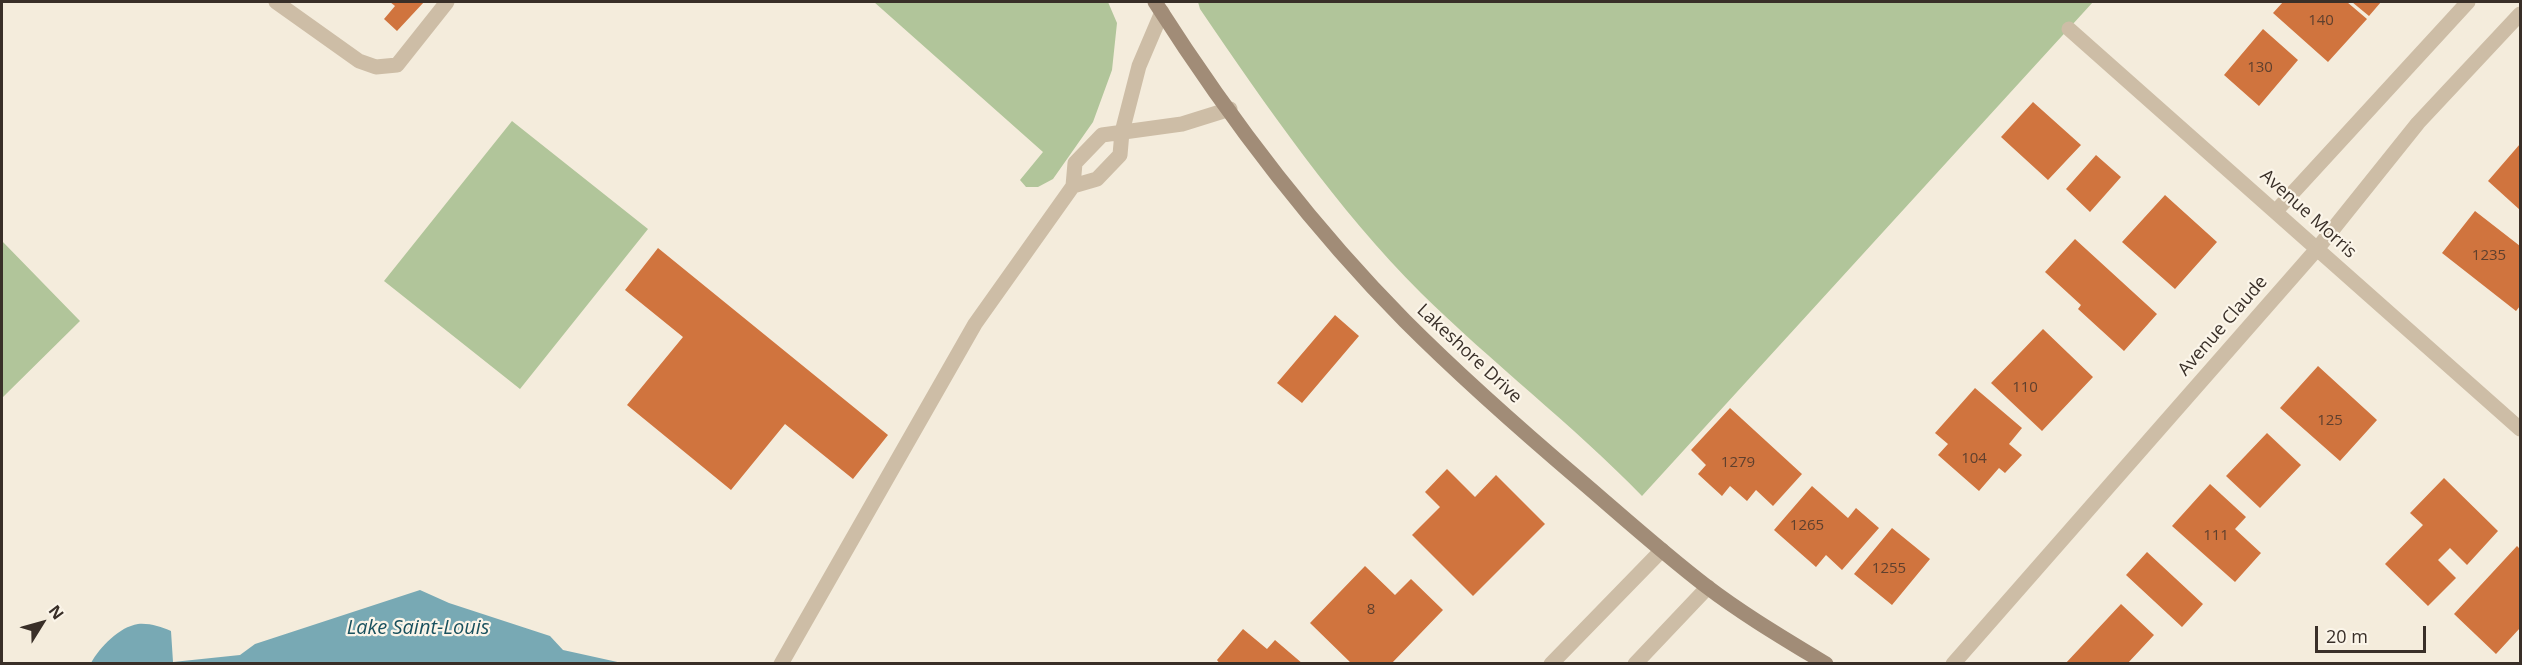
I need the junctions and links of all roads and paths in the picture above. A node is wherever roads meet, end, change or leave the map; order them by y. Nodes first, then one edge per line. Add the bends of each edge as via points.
1 (276, 2) edge
2 (447, 2) edge
3 (2468, 2) edge
4 (1158, 7) edge
5 (2520, 14) edge
6 (2069, 29) dead end
7 (1230, 110) junction
8 (1122, 132) junction
9 (1073, 186) junction
10 (2276, 211) junction
11 (2317, 249) junction
12 (2520, 429) edge
13 (1662, 550) junction
14 (1708, 587) junction
15 (781, 663) edge
16 (1551, 663) edge
17 (1635, 663) edge
18 (1826, 663) edge
19 (1953, 663) edge

1 - 2 street via 359,61 376,67 397,65
3 - 10 street
4 - 7 street, Lakeshore Drive
4 - 8 street
5 - 11 street, Avenue Claude via 2418,123
6 - 10 street, Avenue Morris
7 - 8 street via 1182,124
7 - 13 street, Lakeshore Drive via 1285,185 1404,321 1494,405
8 - 9 street via 1120,155 1096,179
8 - 9 street via 1102,135 1075,163
9 - 15 street via 975,324
10 - 11 street, Avenue Morris
11 - 12 street, Avenue Morris
11 - 19 street, Avenue Claude
13 - 14 street, Lakeshore Drive
13 - 16 street
14 - 17 street
14 - 18 street, Lakeshore Drive

